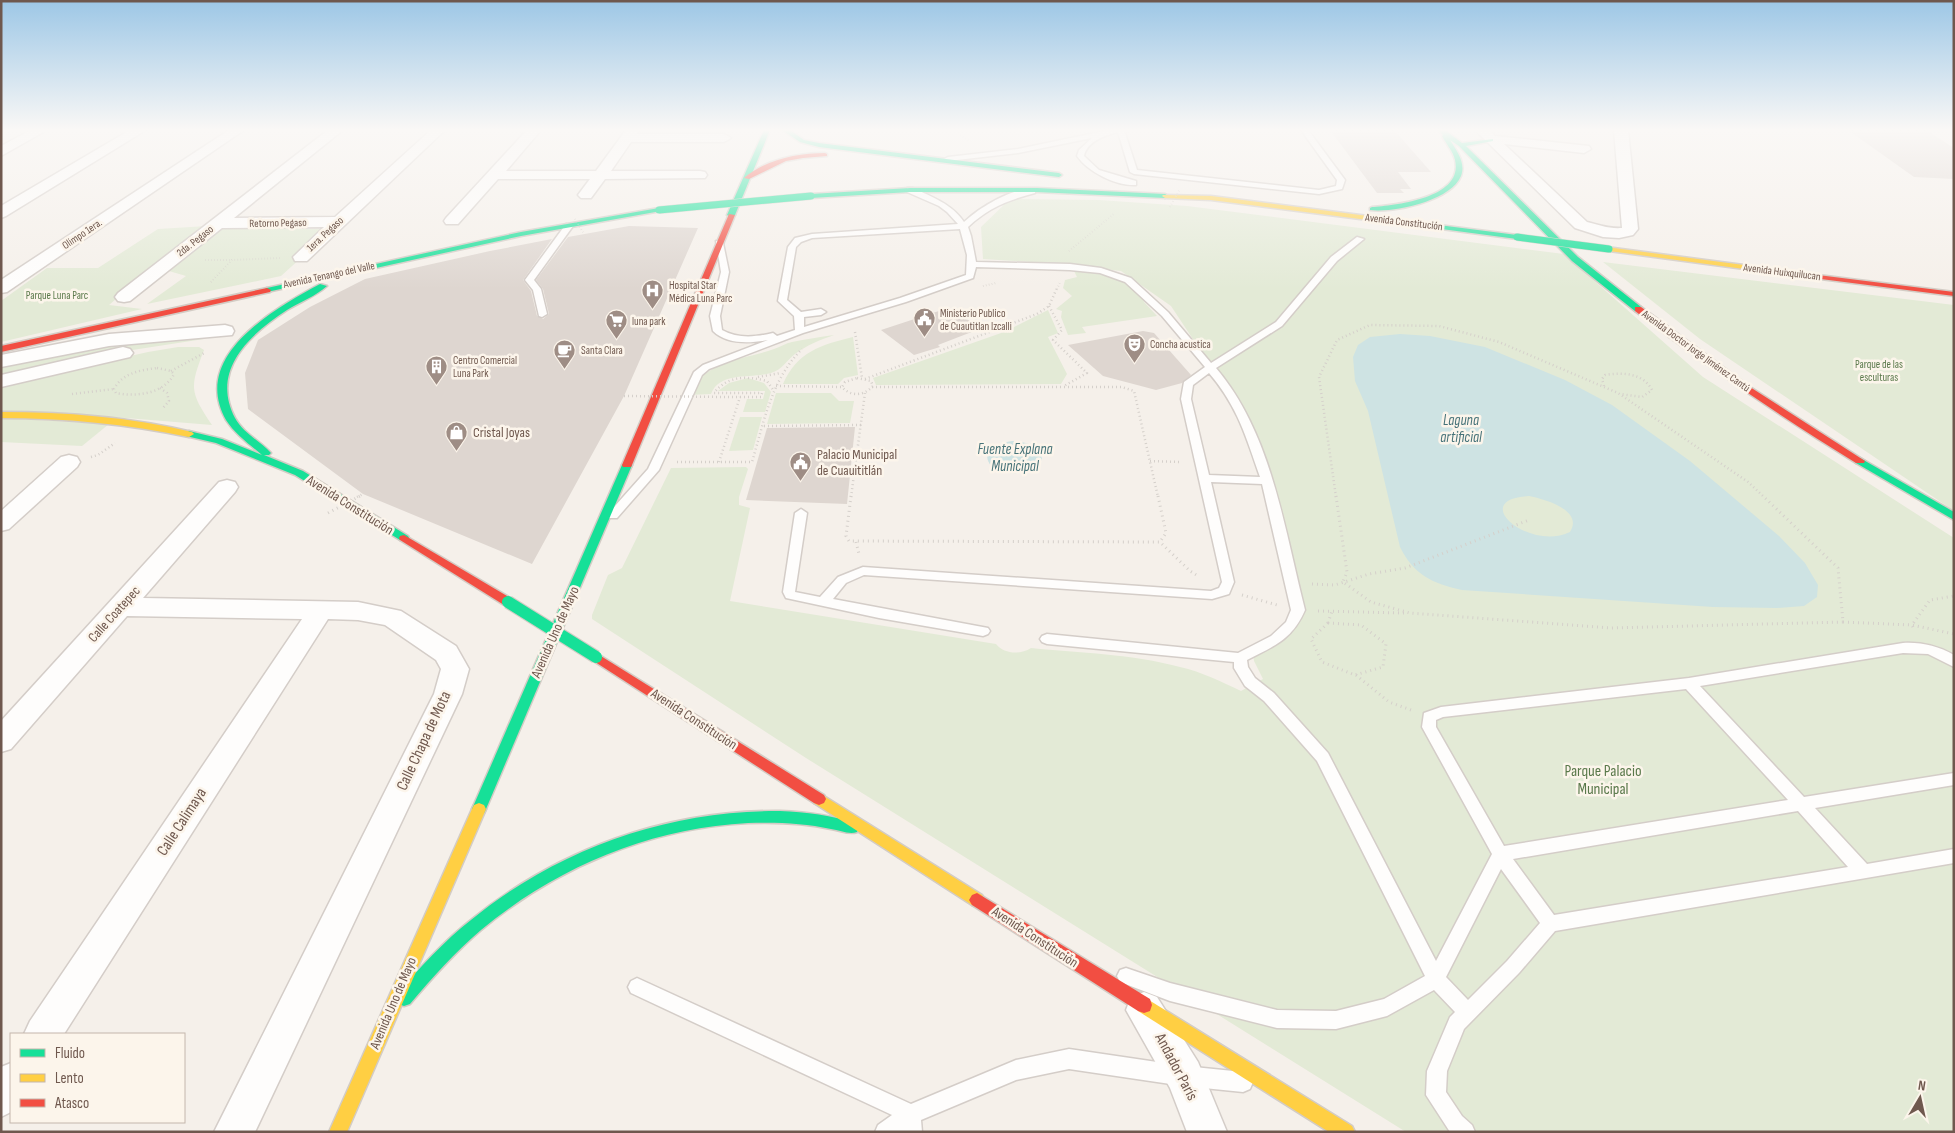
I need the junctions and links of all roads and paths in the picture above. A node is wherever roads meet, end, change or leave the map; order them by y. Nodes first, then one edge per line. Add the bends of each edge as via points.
1 (51, 183) edge
2 (156, 183) edge
3 (269, 183) edge
4 (381, 183) edge
5 (487, 183) edge
6 (594, 183) edge
7 (746, 183) edge
8 (932, 183) edge
9 (1133, 183) edge
10 (1227, 183) edge
11 (1340, 183) edge
12 (1453, 183) edge
13 (1499, 183) edge
14 (1537, 183) edge
15 (1626, 183) edge
16 (1180, 189) dead end
17 (904, 190) junction
18 (1037, 190) junction
19 (586, 195) dead end
20 (1211, 198) junction
21 (1170, 208) dead end
22 (659, 210) joint
23 (1315, 211) junction
24 (1, 213) edge
25 (452, 221) dead end
26 (338, 222) junction
27 (572, 222) junction
28 (217, 223) junction
29 (964, 226) junction
30 (584, 234) dead end
31 (1360, 240) dead end
32 (719, 243) junction
33 (1609, 249) joint
34 (301, 257) joint
35 (383, 263) junction
36 (971, 264) junction
37 (8, 278) edge
38 (207, 286) dead end
39 (1, 288) edge
40 (1954, 294) edge
41 (124, 297) dead end
42 (1049, 306) dead end
43 (821, 312) dead end
44 (542, 314) dead end
45 (799, 315) junction
46 (1030, 317) dead end
47 (855, 329) dead end
48 (800, 331) junction
49 (1, 348) edge
50 (1, 360) edge
51 (1211, 367) junction
52 (782, 372) dead end
53 (755, 378) junction
54 (864, 379) junction
55 (1, 381) edge
56 (1604, 386) junction
57 (842, 387) junction
58 (872, 387) junction
59 (1064, 387) junction
60 (159, 388) junction
61 (775, 389) junction
62 (865, 393) junction
63 (1618, 393) junction
64 (624, 396) dead end
65 (740, 397) junction
66 (159, 413) dead end
67 (1, 415) edge
68 (862, 425) junction
69 (764, 426) junction
70 (122, 438) dead end
71 (658, 461) junction
72 (1150, 461) junction
73 (69, 462) joint
74 (719, 462) junction
75 (1201, 462) junction
76 (299, 473) junction
77 (1203, 478) junction
78 (1267, 481) junction
79 (227, 487) dead end
80 (362, 494) dead end
81 (1, 498) edge
82 (30, 498) junction
83 (328, 513) dead end
84 (801, 513) dead end
85 (1954, 517) edge
86 (1529, 520) dead end
87 (1, 524) edge
88 (601, 528) junction
89 (1160, 542) junction
90 (1291, 582) junction
91 (1343, 582) junction
92 (1224, 591) junction
93 (1954, 596) edge
94 (823, 602) junction
95 (120, 607) junction
96 (321, 610) junction
97 (1332, 611) dead end
98 (1843, 622) junction
99 (1328, 623) junction
100 (1912, 625) junction
101 (983, 631) dead end
102 (1954, 634) edge
103 (1047, 639) dead end
104 (1240, 658) junction
105 (1954, 662) edge
106 (1355, 675) junction
107 (1689, 683) junction
108 (1429, 717) junction
109 (1, 741) edge
110 (1954, 779) edge
111 (1801, 804) junction
112 (880, 838) junction
113 (1500, 854) junction
114 (1954, 856) edge
115 (1862, 870) junction
116 (1550, 924) junction
117 (1055, 950) junction
118 (1436, 980) junction
119 (637, 987) dead end
120 (1141, 1004) junction
121 (1468, 1012) junction
122 (384, 1023) junction
123 (44, 1033) edge
124 (1184, 1076) junction
125 (10, 1084) edge
126 (1271, 1085) junction
127 (1, 1098) edge
128 (911, 1123) edge
129 (234, 1132) edge
130 (338, 1132) edge
131 (885, 1132) edge
132 (1207, 1132) edge
133 (1346, 1132) edge
134 (1466, 1132) edge

1 - 24 street
2 - 37 street, Olimpo 1era.
3 - 28 street, 2da. Pegaso
4 - 26 street, 1era. Pegaso
5 - 25 street
6 - 19 street
7 - 32 main road, Avenida Uno de Mayo
8 - 17 main road
9 - 20 main road
10 - 11 lane via 1319,192 1339,187
12 - 23 main road via 1426,200 1398,207
13 - 85 main road, Avenida Doctor Jorge Jiménez Cantú via 1574,259 1676,339 1817,435
14 - 15 street via 1581,225 1603,232 1626,232 1630,229
16 - 21 path, bridge
17 - 18 main road, Avenida Constitución
17 - 22 main road, Avenida Constitución, bridge
17 - 29 lane via 947,207
18 - 20 main road, Avenida Constitución
18 - 29 lane via 991,203
20 - 23 main road, Avenida Constitución
22 - 27 main road, Avenida Tenango del Valle
23 - 33 main road, Avenida Constitución, bridge
26 - 28 street, Retorno Pegaso
26 - 34 street, 1era. Pegaso
27 - 30 path, bridge
27 - 35 main road, Avenida Tenango del Valle
27 - 44 lane via 529,280 538,289
28 - 41 street, 2da. Pegaso
29 - 36 lane via 969,239
29 - 45 lane via 812,236 798,240 792,247 782,301
31 - 51 lane via 1334,259 1279,324
32 - 48 lane via 725,272 716,316 718,331 735,338 764,338
32 - 88 main road, Avenida Uno de Mayo
33 - 40 main road, Avenida Huixquilucan
34 - 38 path via 232,260
35 - 49 main road, Avenida Tenango del Valle
35 - 76 main road via 288,304 246,338 227,363 222,392 230,417 255,444
36 - 48 lane via 971,274 967,278
36 - 51 lane via 1070,267 1101,271 1128,280 1165,314
37 - 39 street, Olimpo 1era.
42 - 59 path via 1062,330 1053,340 1087,373
43 - 45 lane
45 - 48 lane
46 - 54 path
47 - 54 path
48 - 71 lane via 706,367 698,374
50 - 55 street via 109,340 220,336
51 - 75 lane via 1188,384 1186,391
51 - 78 lane via 1245,418
52 - 53 path
53 - 61 path via 767,381
53 - 65 path via 724,382 714,393 762,394 761,397
54 - 57 path via 848,380
54 - 58 path via 873,383
56 - 63 path
56 - 63 path via 1605,375 1620,374 1639,377 1652,390 1646,396 1638,397
56 - 91 path via 1499,342 1439,326 1370,325 1337,340 1319,377 1347,572
57 - 61 path
57 - 62 path via 850,393
58 - 59 path
58 - 62 path
59 - 72 path via 1122,387 1134,392
60 - 60 path via 172,378 174,374 171,371 157,368 137,372 120,380 114,389 122,395 130,395
60 - 66 path via 167,393 169,401
61 - 69 path
62 - 68 path
63 - 98 path via 1748,482 1838,568
64 - 65 path, bridge
65 - 74 path
67 - 76 main road, Avenida Constitución via 45,414 143,424 219,441
68 - 69 path
68 - 89 path via 846,536 849,540
69 - 74 path via 752,462
70 - 73 path via 98,455
71 - 74 path
71 - 88 lane via 642,484
72 - 75 path
72 - 89 path via 1166,533
73 - 82 street
75 - 77 lane
76 - 112 main road, Avenida Constitución, bridge
77 - 78 lane
77 - 92 lane via 1228,582
78 - 90 lane
79 - 95 street, Calle Coatepec
80 - 83 path, bridge
81 - 82 street
82 - 87 street
84 - 94 lane via 789,592 796,597
86 - 91 path via 1405,568
88 - 122 main road, Avenida Uno de Mayo
89 - 92 path via 1190,571
90 - 91 path via 1326,586
90 - 104 lane via 1298,610 1292,624 1276,639
91 - 98 path via 1371,602 1410,613 1611,628
92 - 94 lane via 1212,595 863,571 842,580
93 - 100 path via 1930,600
94 - 101 lane
95 - 96 street, Calle Chapa de Mota
95 - 109 street, Calle Coatepec
96 - 123 street, Calle Calimaya
96 - 129 street, Calle Chapa de Mota via 358,611 392,617 446,652 455,669 448,694
97 - 99 path
98 - 100 path
99 - 106 path via 1311,639 1322,662
99 - 106 path via 1361,625 1386,644 1384,667
100 - 102 path
103 - 104 lane
104 - 118 lane via 1250,682 1323,757
105 - 107 lane via 1944,654 1918,647
106 - 108 path via 1389,702
107 - 108 lane via 1441,712
107 - 111 lane
108 - 113 lane via 1429,728
110 - 111 lane
111 - 113 lane
111 - 115 lane
112 - 117 main road, Avenida Constitución
112 - 122 main road via 838,824 775,815 700,820 624,839 551,873 508,900 447,951
113 - 116 lane
113 - 118 lane
114 - 115 lane
115 - 116 lane
116 - 121 lane
117 - 118 lane via 1170,992 1277,1019 1336,1020 1387,1007
117 - 120 main road, Avenida Constitución
118 - 121 lane
119 - 128 lane
120 - 124 street, Andador París
120 - 126 main road, Avenida Constitución
121 - 134 lane via 1457,1022 1437,1071 1436,1094 1455,1123
122 - 130 main road, Avenida Uno de Mayo
124 - 126 lane
124 - 128 lane via 1069,1059 1016,1070
124 - 132 street, Andador París
125 - 127 street
126 - 133 main road, Avenida Constitución
128 - 131 lane

